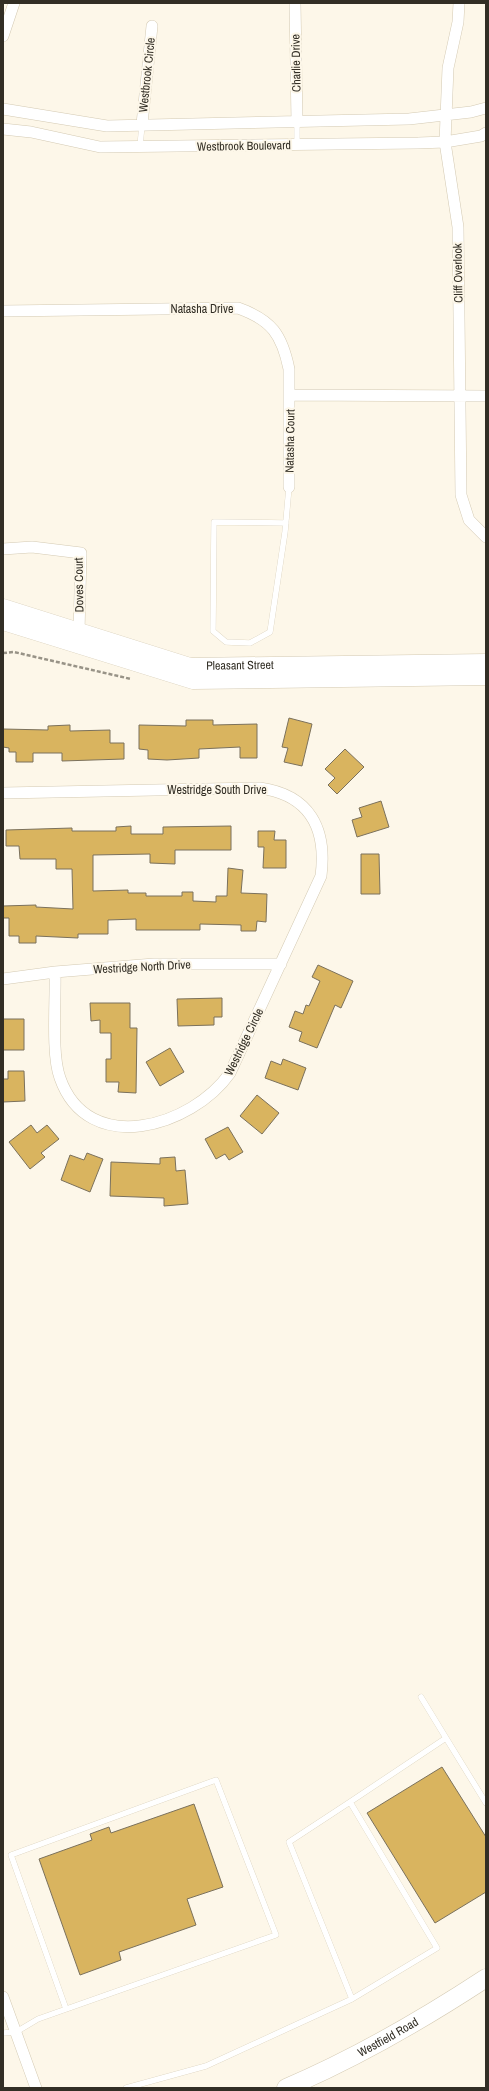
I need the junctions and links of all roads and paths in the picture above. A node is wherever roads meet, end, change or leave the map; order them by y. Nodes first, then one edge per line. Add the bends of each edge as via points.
1 (14, 3) edge
2 (294, 3) edge
3 (459, 3) edge
4 (152, 26) dead end
5 (3, 36) edge
6 (486, 108) edge
7 (3, 109) edge
8 (445, 115) junction
9 (296, 122) junction
10 (142, 124) junction
11 (3, 129) edge
12 (486, 133) edge
13 (445, 142) junction
14 (298, 145) junction
15 (140, 147) junction
16 (3, 311) edge
17 (290, 396) junction
18 (486, 396) edge
19 (460, 397) junction
20 (289, 487) joint
21 (286, 523) junction
22 (486, 537) edge
23 (3, 549) edge
24 (3, 607) edge
25 (3, 622) edge
26 (76, 638) junction
27 (486, 662) edge
28 (486, 677) edge
29 (3, 793) edge
30 (281, 964) junction
31 (56, 972) junction
32 (3, 979) edge
33 (421, 1697) dead end
34 (446, 1738) junction
35 (350, 1802) junction
36 (486, 1803) edge
37 (486, 1978) edge
38 (3, 1997) edge
39 (352, 1999) junction
40 (66, 2009) junction
41 (16, 2032) junction
42 (3, 2033) edge
43 (36, 2088) edge
44 (126, 2088) edge
45 (286, 2088) edge

1 - 5 street
2 - 9 street, Charlie Drive
3 - 8 street, Cliff Overlook via 458,22 448,68
4 - 10 street, Westbrook Circle
6 - 8 street, Westbrook Boulevard
7 - 10 street, Westbrook Boulevard via 107,126
8 - 9 street, Westbrook Boulevard via 409,119
8 - 13 street, Cliff Overlook
9 - 10 street, Westbrook Boulevard
9 - 14 lane
10 - 15 lane
11 - 15 street, Westbrook Boulevard via 31,132 100,147
12 - 13 street, Westbrook Boulevard
13 - 14 street, Westbrook Boulevard
13 - 19 street, Cliff Overlook via 458,227
14 - 15 street, Westbrook Boulevard
16 - 17 street, Natasha Drive via 238,308 257,314 278,336 288,363
17 - 19 street
17 - 20 street, Natasha Court
18 - 19 street
19 - 22 street, Cliff Overlook via 460,495 469,520
20 - 21 lane
21 - 21 lane via 270,632 250,643 226,642 213,630 214,522
23 - 26 street, Doves Court via 32,547 80,553
24 - 26 main road, Pleasant Street
25 - 26 main road, Pleasant Street
26 - 27 main road, Pleasant Street via 190,666
26 - 28 main road, Pleasant Street via 193,681
29 - 30 street, Westridge South Drive via 260,788 277,791 292,798 313,819 320,833 323,859 321,876 314,894
30 - 31 street, Westridge North Drive via 154,964
30 - 31 street, Westridge Circle via 230,1073 220,1087 183,1112 158,1123 135,1127 114,1126 96,1120 68,1096 59,1077 56,1060
31 - 32 street, Westridge North Drive
33 - 34 lane
34 - 35 lane
34 - 36 lane
35 - 39 lane via 289,1842
35 - 39 lane via 437,1948
37 - 45 main road, Westfield Road via 372,2047
38 - 41 street
39 - 44 lane via 206,2066
40 - 40 lane via 276,1935 216,1780 11,1855
40 - 41 lane via 38,2019
41 - 42 lane
41 - 43 street

